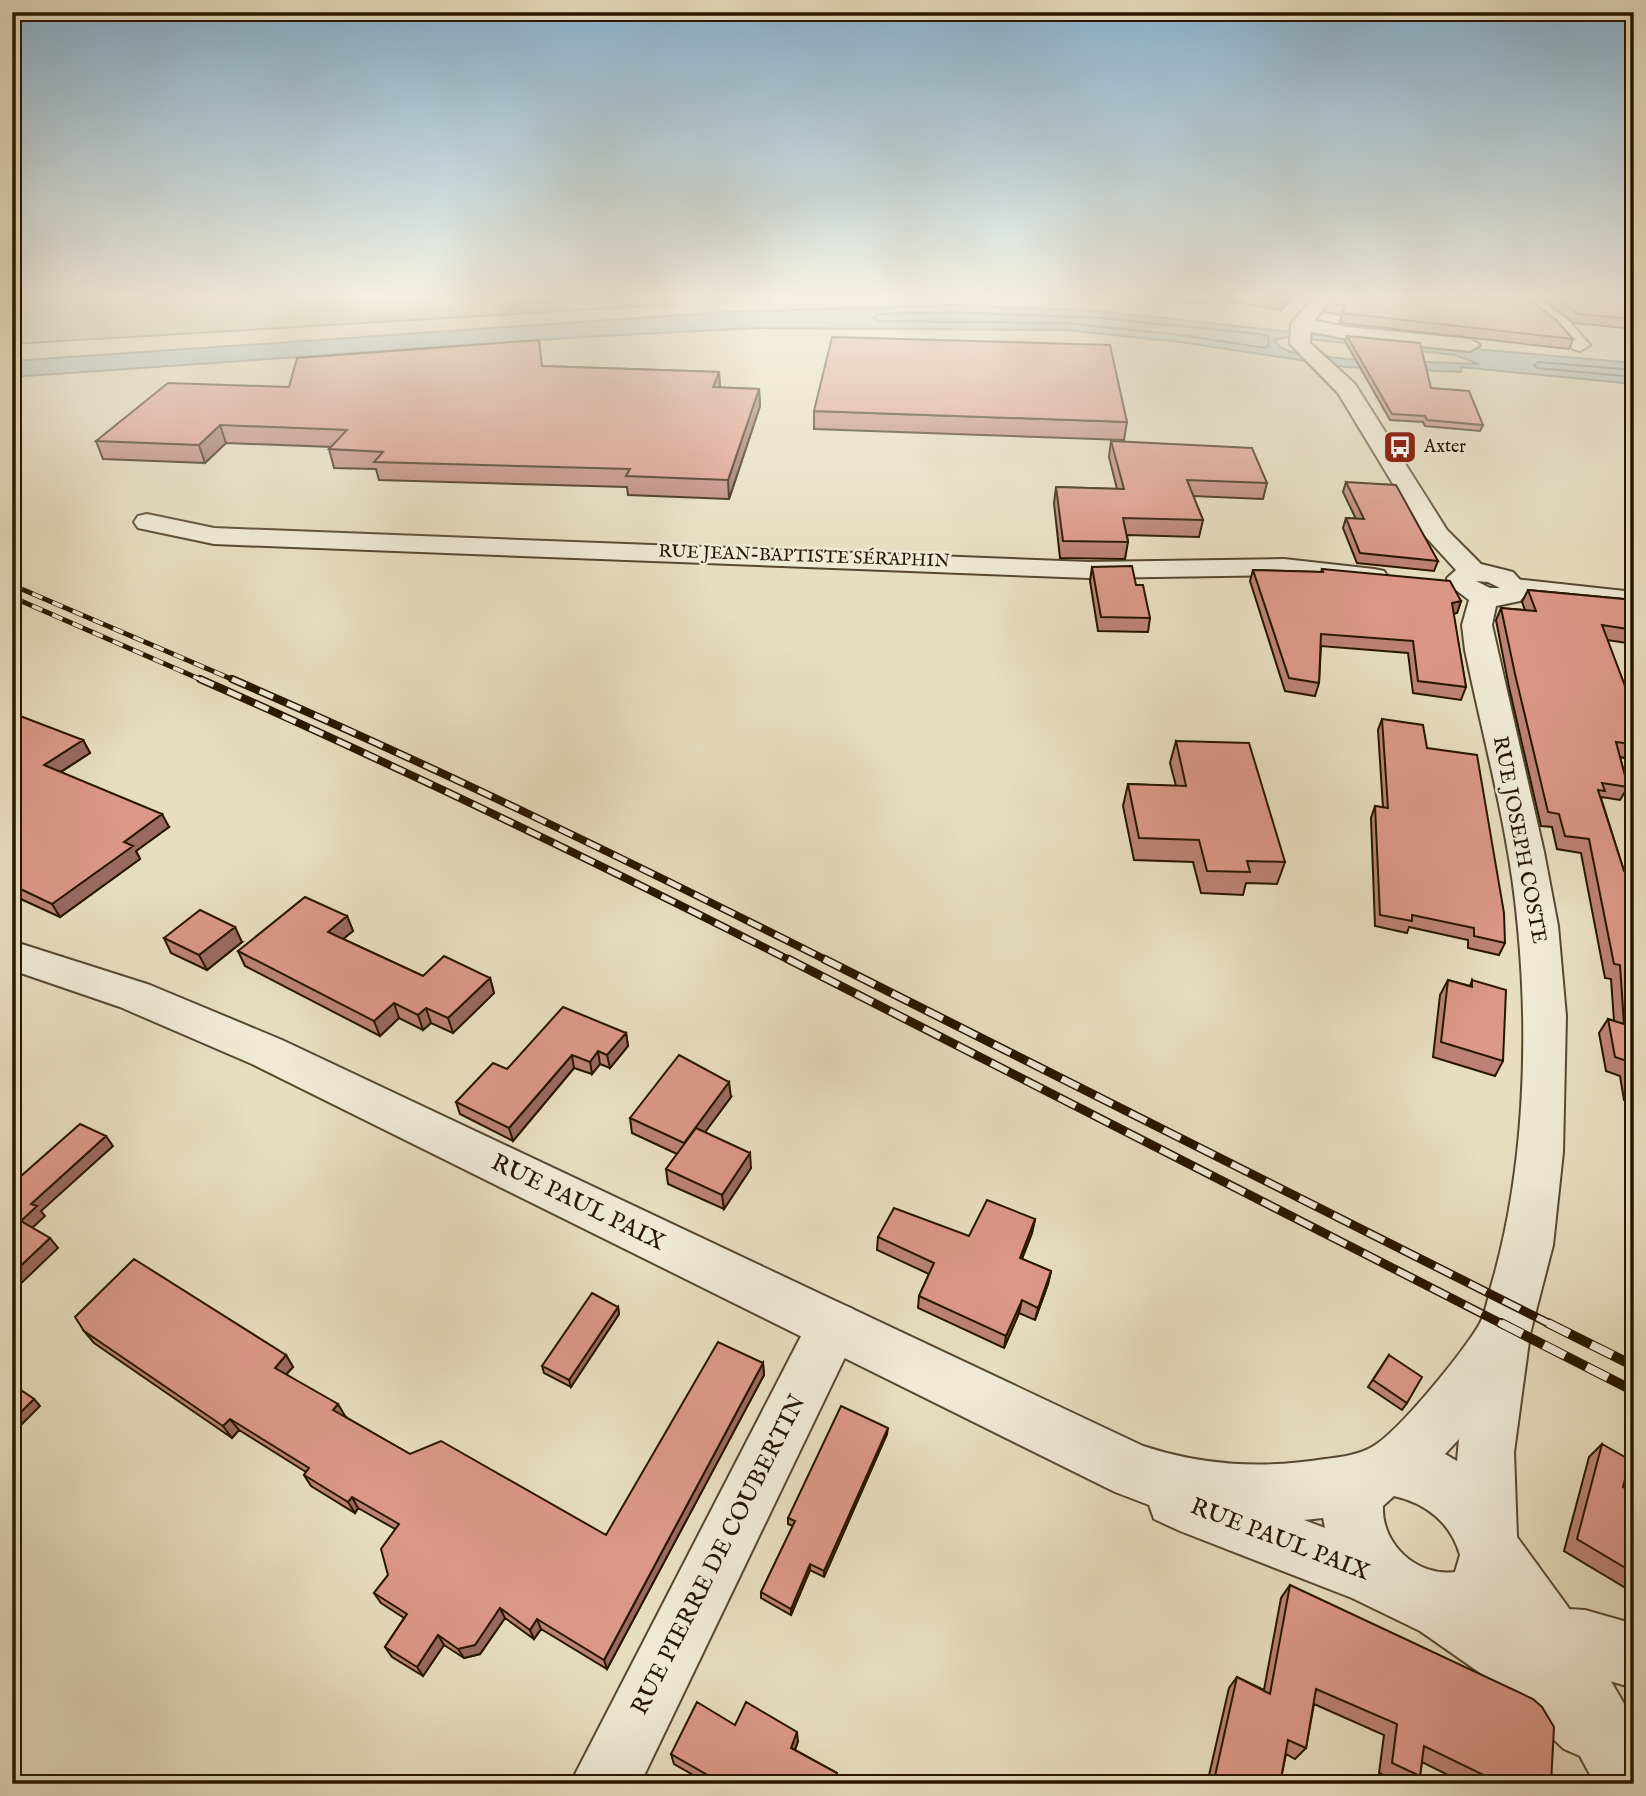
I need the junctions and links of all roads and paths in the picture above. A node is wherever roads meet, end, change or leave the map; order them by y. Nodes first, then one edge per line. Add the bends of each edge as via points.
1 (1340, 382) edge
2 (147, 522) dead end
3 (1404, 579) edge
4 (1475, 584) junction
5 (1634, 601) edge
6 (12, 955) edge
7 (834, 1326) junction
8 (1503, 1334) junction
9 (1135, 1472) junction
10 (1379, 1474) junction
11 (1488, 1544) junction
12 (1412, 1594) junction
13 (1552, 1640) junction
14 (1634, 1656) edge
15 (1626, 1774) edge
16 (604, 1784) edge

1 - 4 street via 1437,535
2 - 3 street, RUE JEAN-BAPTISTE SÉRAPHIN via 214,536 1089,569 1284,568
4 - 5 street
4 - 8 street, RUE JOSEPH COSTE via 1480,650 1528,863 1545,1016 1535,1195 1528,1245
6 - 7 street, RUE PAUL PAIX via 85,977 203,1023
7 - 9 street, RUE PAUL PAIX
7 - 16 street, RUE PIERRE DE COUBERTIN
8 - 10 street, RUE JOSEPH COSTE via 1452,1407
8 - 11 street, RUE JOSEPH COSTE via 1486,1452
9 - 10 street, RUE PAUL PAIX via 1177,1488 1243,1496 1281,1496
9 - 12 street, RUE PAUL PAIX via 1203,1513 1334,1560
10 - 11 street via 1422,1471 1449,1486 1472,1509
10 - 12 street via 1353,1503 1354,1530 1367,1559
11 - 12 street via 1487,1577 1472,1597 1461,1602
11 - 13 street
12 - 15 street via 1509,1654 1543,1682
13 - 14 street via 1585,1642
13 - 15 street

